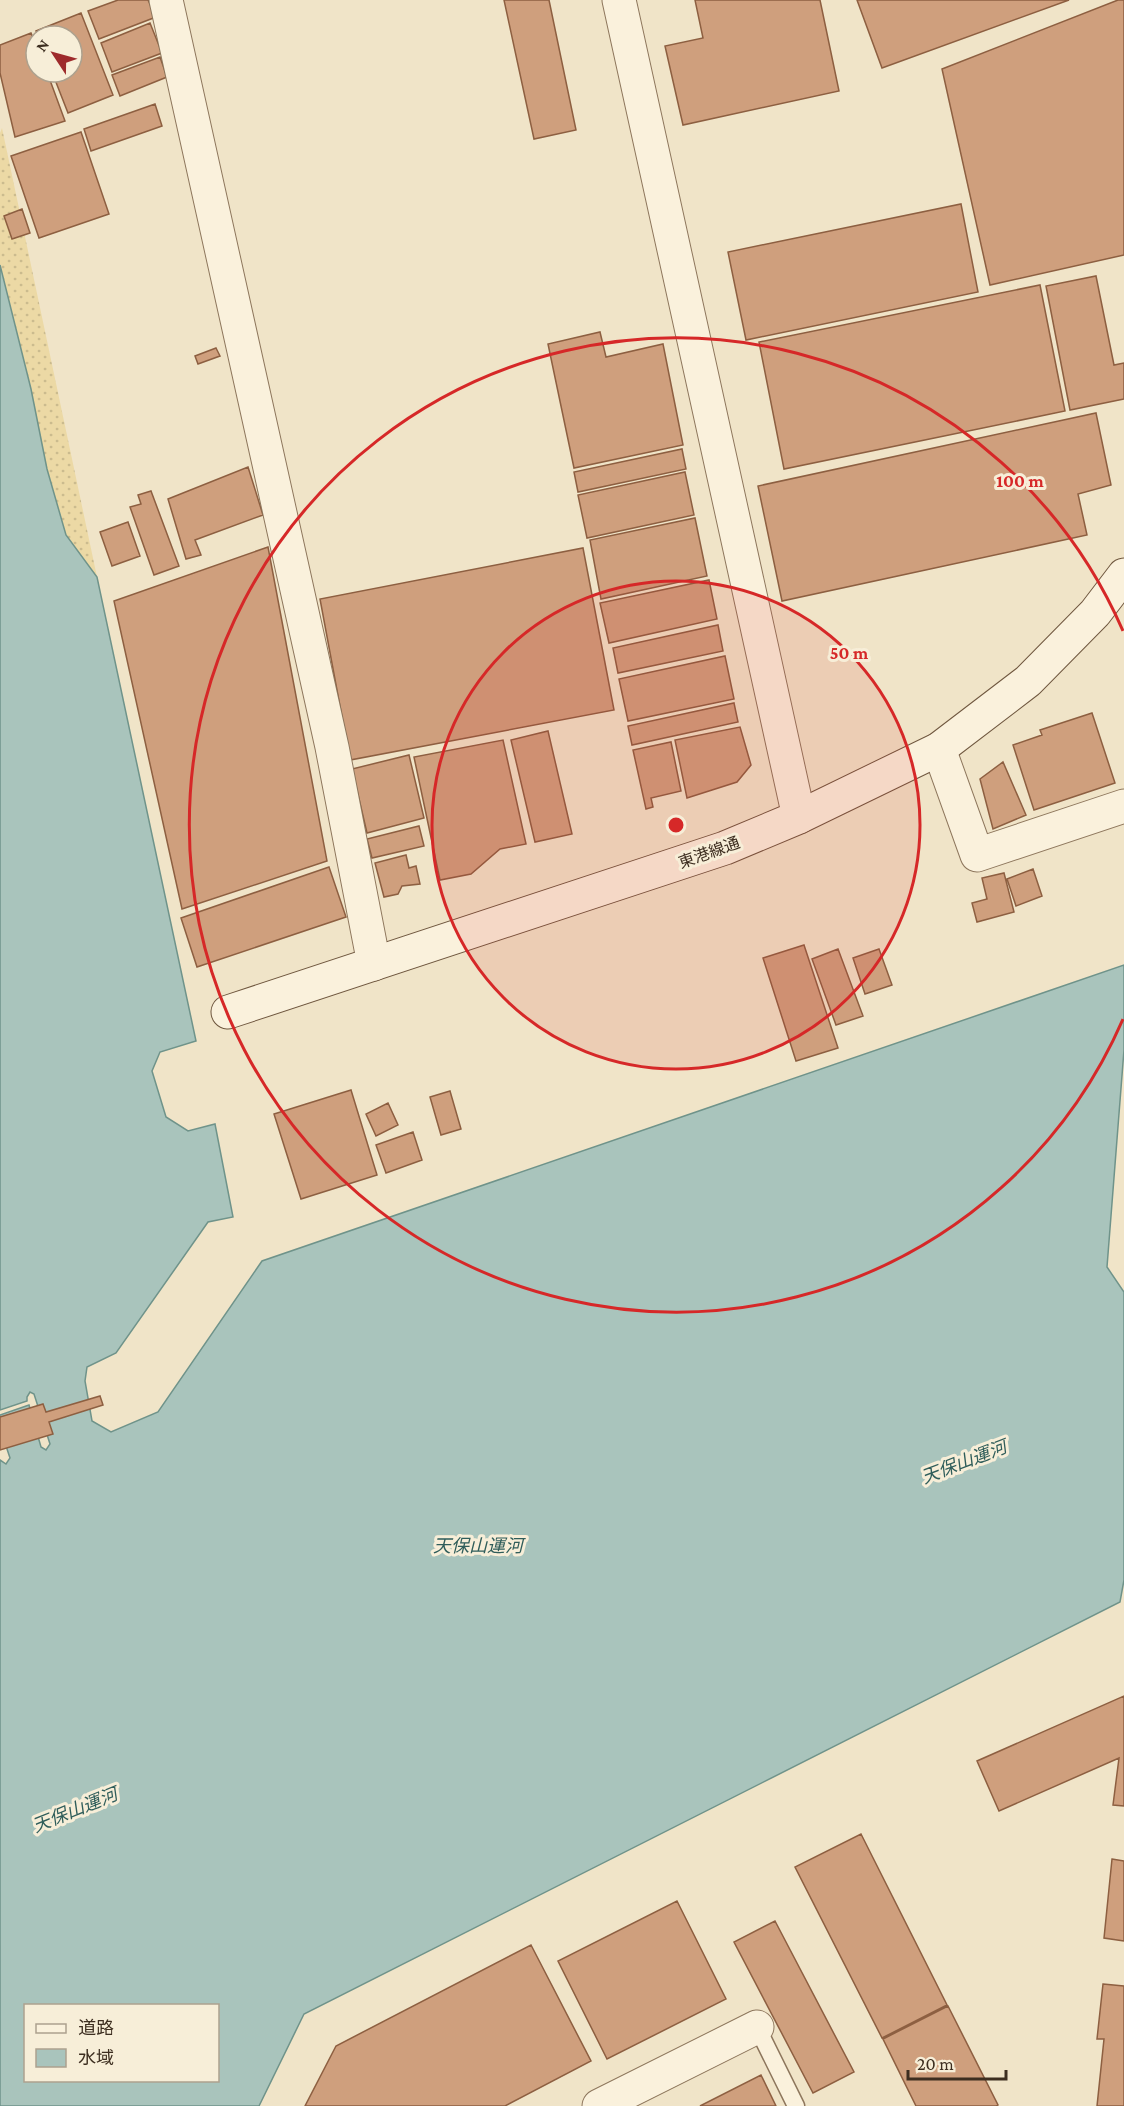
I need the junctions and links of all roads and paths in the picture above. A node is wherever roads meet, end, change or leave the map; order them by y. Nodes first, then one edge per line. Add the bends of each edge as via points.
1 (166, 0) edge
2 (619, 0) edge
3 (1124, 575) edge
4 (939, 749) junction
5 (1124, 806) edge
6 (799, 817) junction
7 (374, 964) junction
8 (228, 1012) dead end
9 (757, 2027) joint
10 (599, 2106) edge
11 (796, 2106) edge

1 - 7 street via 332,747
2 - 6 street
3 - 4 street, 東港線通 via 1095,613 1028,681
4 - 5 street via 977,855
4 - 6 street, 東港線通
6 - 7 street, 東港線通 via 725,848
7 - 8 street, 東港線通
9 - 10 street
9 - 11 lane

